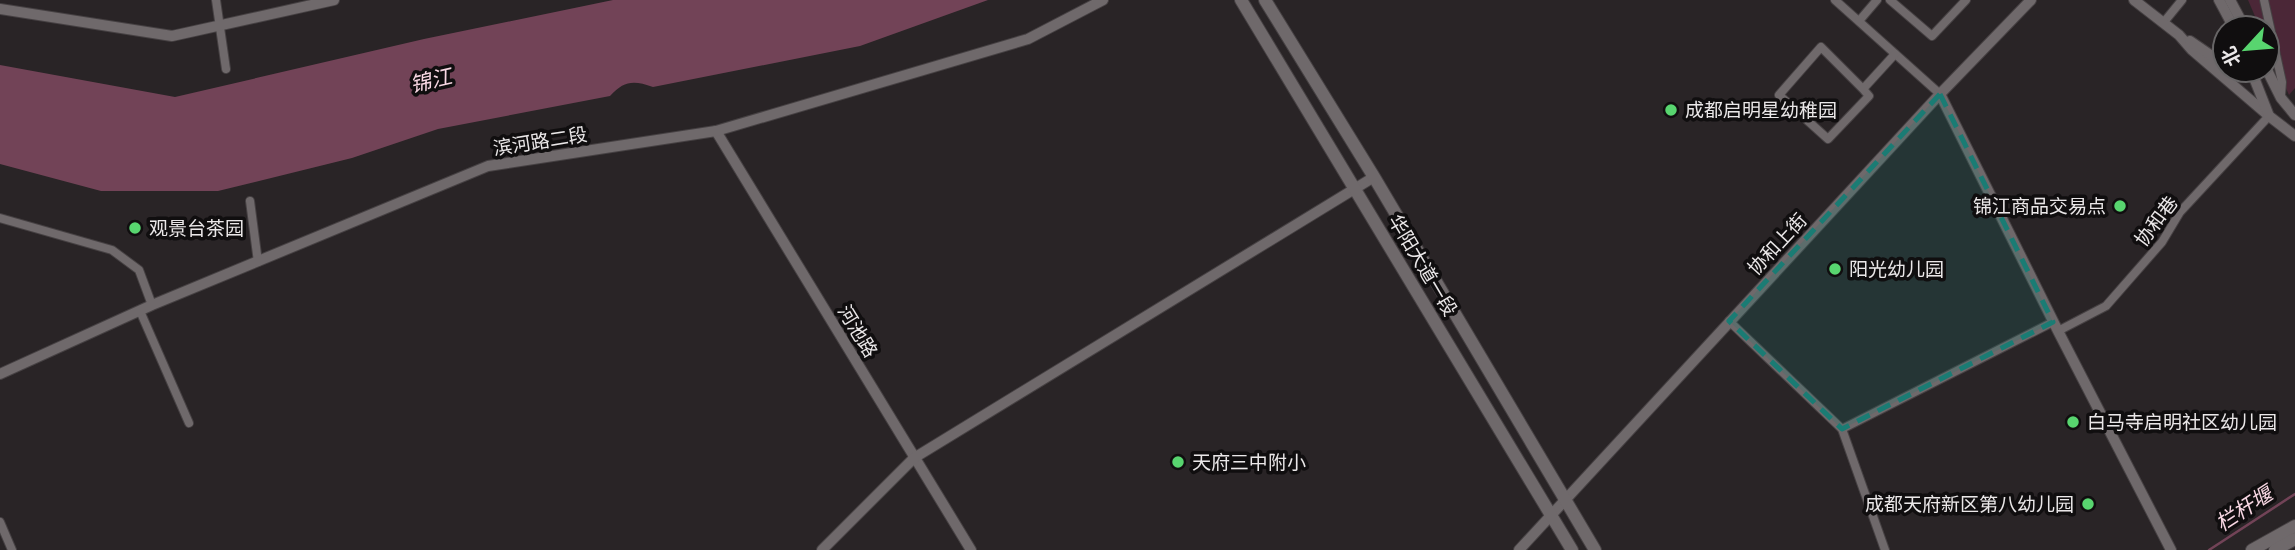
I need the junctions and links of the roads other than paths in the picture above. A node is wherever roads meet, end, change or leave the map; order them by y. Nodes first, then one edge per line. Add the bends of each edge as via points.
1 (216, 0) edge
2 (334, 0) edge
3 (1103, 0) edge
4 (1241, 0) edge
5 (1265, 0) edge
6 (1835, 0) edge
7 (1877, 0) edge
8 (1890, 0) edge
9 (1966, 0) edge
10 (2031, 0) edge
11 (2134, 0) edge
12 (2182, 0) edge
13 (2219, 0) edge
14 (2264, 0) edge
15 (2230, 7) edge
16 (0, 9) edge
17 (1858, 21) junction
18 (2164, 22) junction
19 (219, 26) junction
20 (2179, 35) junction
21 (1895, 54) junction
22 (2211, 56) edge
23 (226, 69) dead end
24 (2256, 84) edge
25 (2274, 84) edge
26 (1863, 89) junction
27 (1940, 94) junction
28 (2281, 98) junction
29 (2295, 115) edge
30 (2269, 116) junction
31 (716, 131) junction
32 (2295, 136) edge
33 (1374, 177) junction
34 (1355, 190) junction
35 (250, 201) dead end
36 (0, 218) edge
37 (258, 262) junction
38 (152, 305) junction
39 (140, 311) junction
40 (1729, 321) junction
41 (2055, 327) junction
42 (0, 374) edge
43 (189, 423) dead end
44 (1842, 429) junction
45 (914, 457) junction
46 (1564, 499) junction
47 (1550, 514) junction
48 (0, 522) edge
49 (2295, 526) edge
50 (2295, 539) edge
51 (12, 550) edge
52 (822, 550) edge
53 (971, 550) edge
54 (1519, 550) edge
55 (1572, 550) edge
56 (1594, 550) edge
57 (1885, 550) edge
58 (2171, 550) edge
59 (2252, 550) edge
60 (2275, 550) edge

1 - 19 street
2 - 19 street
3 - 31 street, 滨河路二段 via 1028,39
4 - 34 main road, 华阳大道一段
5 - 33 main road, 华阳大道一段
6 - 17 street
7 - 17 street
8 - 9 street via 1932,36
10 - 27 street, 协和上街
11 - 18 street
12 - 18 street
13 - 15 street
14 - 28 street via 2282,82
16 - 19 street via 172,36
17 - 21 street
18 - 20 street
19 - 23 street
20 - 22 street
20 - 30 street
21 - 26 street
21 - 27 street
24 - 30 street
25 - 28 street
26 - 26 street via 1869,96 1828,139 1779,95 1821,47
27 - 40 street, 协和上街
27 - 41 street
28 - 29 street
30 - 32 street
30 - 41 street, 协和巷 via 2180,212 2162,242 2106,306
31 - 37 street, 滨河路二段 via 488,166
31 - 45 street, 河池路
33 - 34 street
33 - 46 main road, 华阳大道一段
34 - 45 street
34 - 47 main road, 华阳大道一段
35 - 37 street
36 - 38 street via 112,250 139,270
37 - 38 street, 滨河路二段
38 - 39 street, 滨河路二段
39 - 42 street, 滨河路二段
39 - 43 street
40 - 44 street
40 - 46 street, 协和上街
41 - 44 street, 协和巷
41 - 58 street
44 - 57 street
45 - 52 street
45 - 53 street, 河池路
46 - 47 street, 协和上街
46 - 56 main road, 华阳大道一段
47 - 54 street, 协和上街
47 - 55 main road, 华阳大道一段
48 - 51 street
49 - 59 main road
50 - 60 main road

